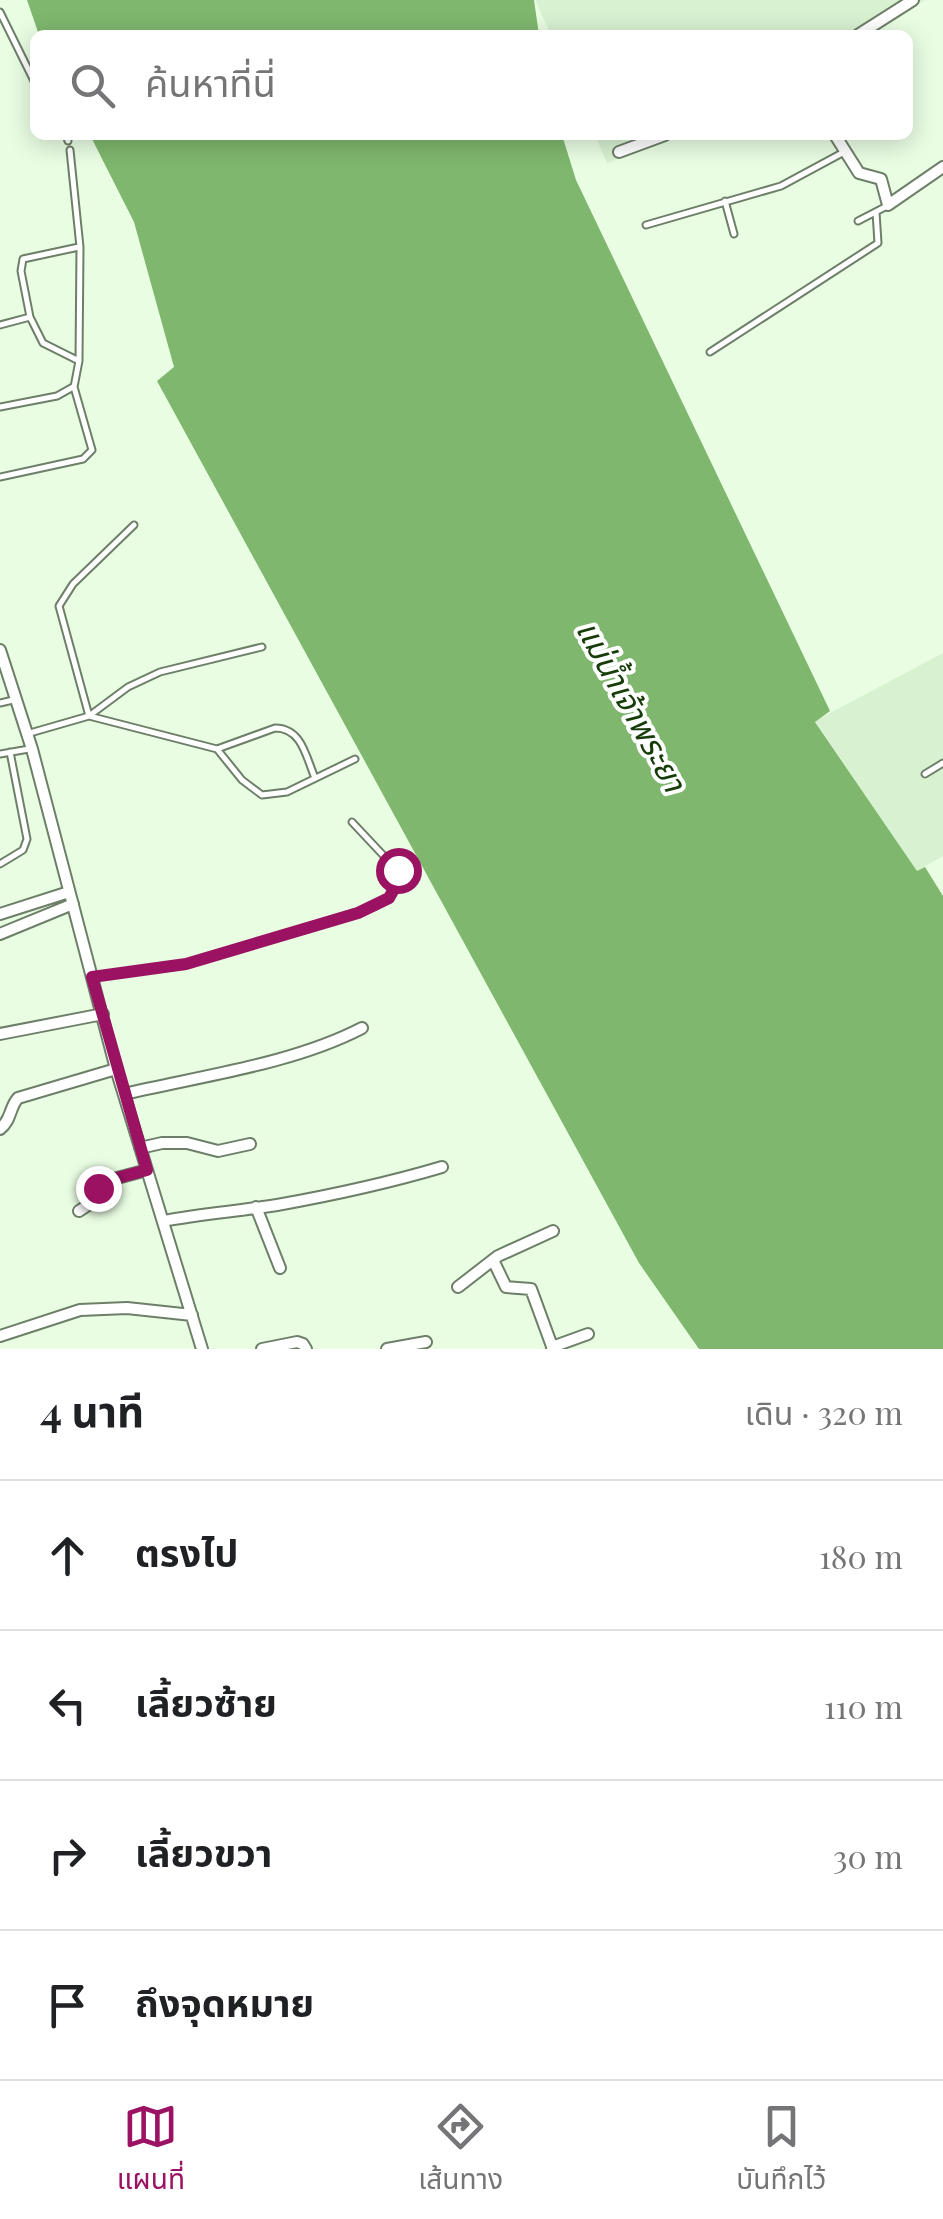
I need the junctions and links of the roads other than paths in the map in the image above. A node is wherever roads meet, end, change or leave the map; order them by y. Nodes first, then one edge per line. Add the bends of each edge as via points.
1 (913, 0) edge
2 (0, 12) edge
3 (866, 30) edge
4 (30, 73) edge
5 (652, 140) edge
6 (838, 140) edge
7 (70, 150) dead end
8 (620, 152) dead end
9 (844, 152) junction
10 (943, 168) edge
11 (725, 201) junction
12 (888, 205) junction
13 (876, 212) junction
14 (858, 221) dead end
15 (646, 225) dead end
16 (734, 234) dead end
17 (80, 247) junction
18 (30, 317) junction
19 (0, 325) edge
20 (710, 352) dead end
21 (79, 360) junction
22 (74, 387) junction
23 (0, 407) edge
24 (0, 477) edge
25 (134, 524) dead end
26 (262, 646) dead end
27 (0, 650) edge
28 (16, 700) junction
29 (0, 704) edge
30 (89, 716) junction
31 (27, 733) junction
32 (32, 749) junction
33 (217, 749) junction
34 (10, 752) junction
35 (0, 754) edge
36 (355, 758) dead end
37 (943, 763) edge
38 (925, 774) dead end
39 (315, 778) junction
40 (352, 822) dead end
41 (0, 864) edge
42 (71, 898) junction
43 (0, 914) edge
44 (0, 934) edge
45 (92, 977) junction
46 (103, 1014) junction
47 (362, 1028) dead end
48 (0, 1034) edge
49 (116, 1068) junction
50 (124, 1094) junction
51 (0, 1129) edge
52 (250, 1144) dead end
53 (140, 1148) junction
54 (442, 1167) dead end
55 (147, 1170) junction
56 (256, 1207) junction
57 (79, 1211) dead end
58 (163, 1221) junction
59 (552, 1231) dead end
60 (493, 1260) junction
61 (280, 1268) dead end
62 (458, 1287) dead end
63 (192, 1315) junction
64 (588, 1334) dead end
65 (0, 1336) edge
66 (426, 1342) dead end
67 (553, 1348) edge
68 (202, 1349) edge
69 (262, 1349) edge
70 (306, 1349) edge
71 (387, 1349) edge

1 - 3 street
2 - 4 lane
5 - 8 street
6 - 9 street
7 - 17 lane
9 - 11 lane via 781,186
9 - 12 street via 859,172 881,179
10 - 12 street
11 - 15 lane
11 - 16 lane
12 - 13 lane
13 - 14 lane
13 - 20 lane via 878,243
17 - 18 lane via 23,259
17 - 21 lane
18 - 19 lane
18 - 21 lane via 44,342
21 - 22 lane
22 - 23 lane
22 - 24 lane via 92,442 89,455
25 - 30 lane via 59,606
26 - 30 lane via 160,672
27 - 28 street
28 - 29 lane
28 - 31 street
30 - 31 lane
30 - 33 lane
31 - 32 street
32 - 34 lane
32 - 42 street
33 - 39 lane via 262,795
33 - 39 lane via 284,728 298,738
34 - 35 lane
34 - 41 lane via 27,839 23,850
36 - 39 lane
37 - 38 lane
40 - 45 lane via 398,870 396,887 376,906 186,964
42 - 43 street
42 - 44 street
42 - 45 street
45 - 46 street
46 - 48 street
46 - 49 street
47 - 50 street via 291,1054
49 - 50 street
49 - 51 street via 18,1098
50 - 53 street
52 - 53 street via 218,1152 187,1143
53 - 55 street
54 - 56 street
55 - 57 street via 106,1181
55 - 58 street
56 - 58 street
56 - 61 street
58 - 63 street
59 - 60 street
60 - 62 street
60 - 67 street via 506,1287 530,1289
63 - 65 street via 80,1310
63 - 68 street
64 - 67 street
66 - 71 street
69 - 70 street via 297,1342

